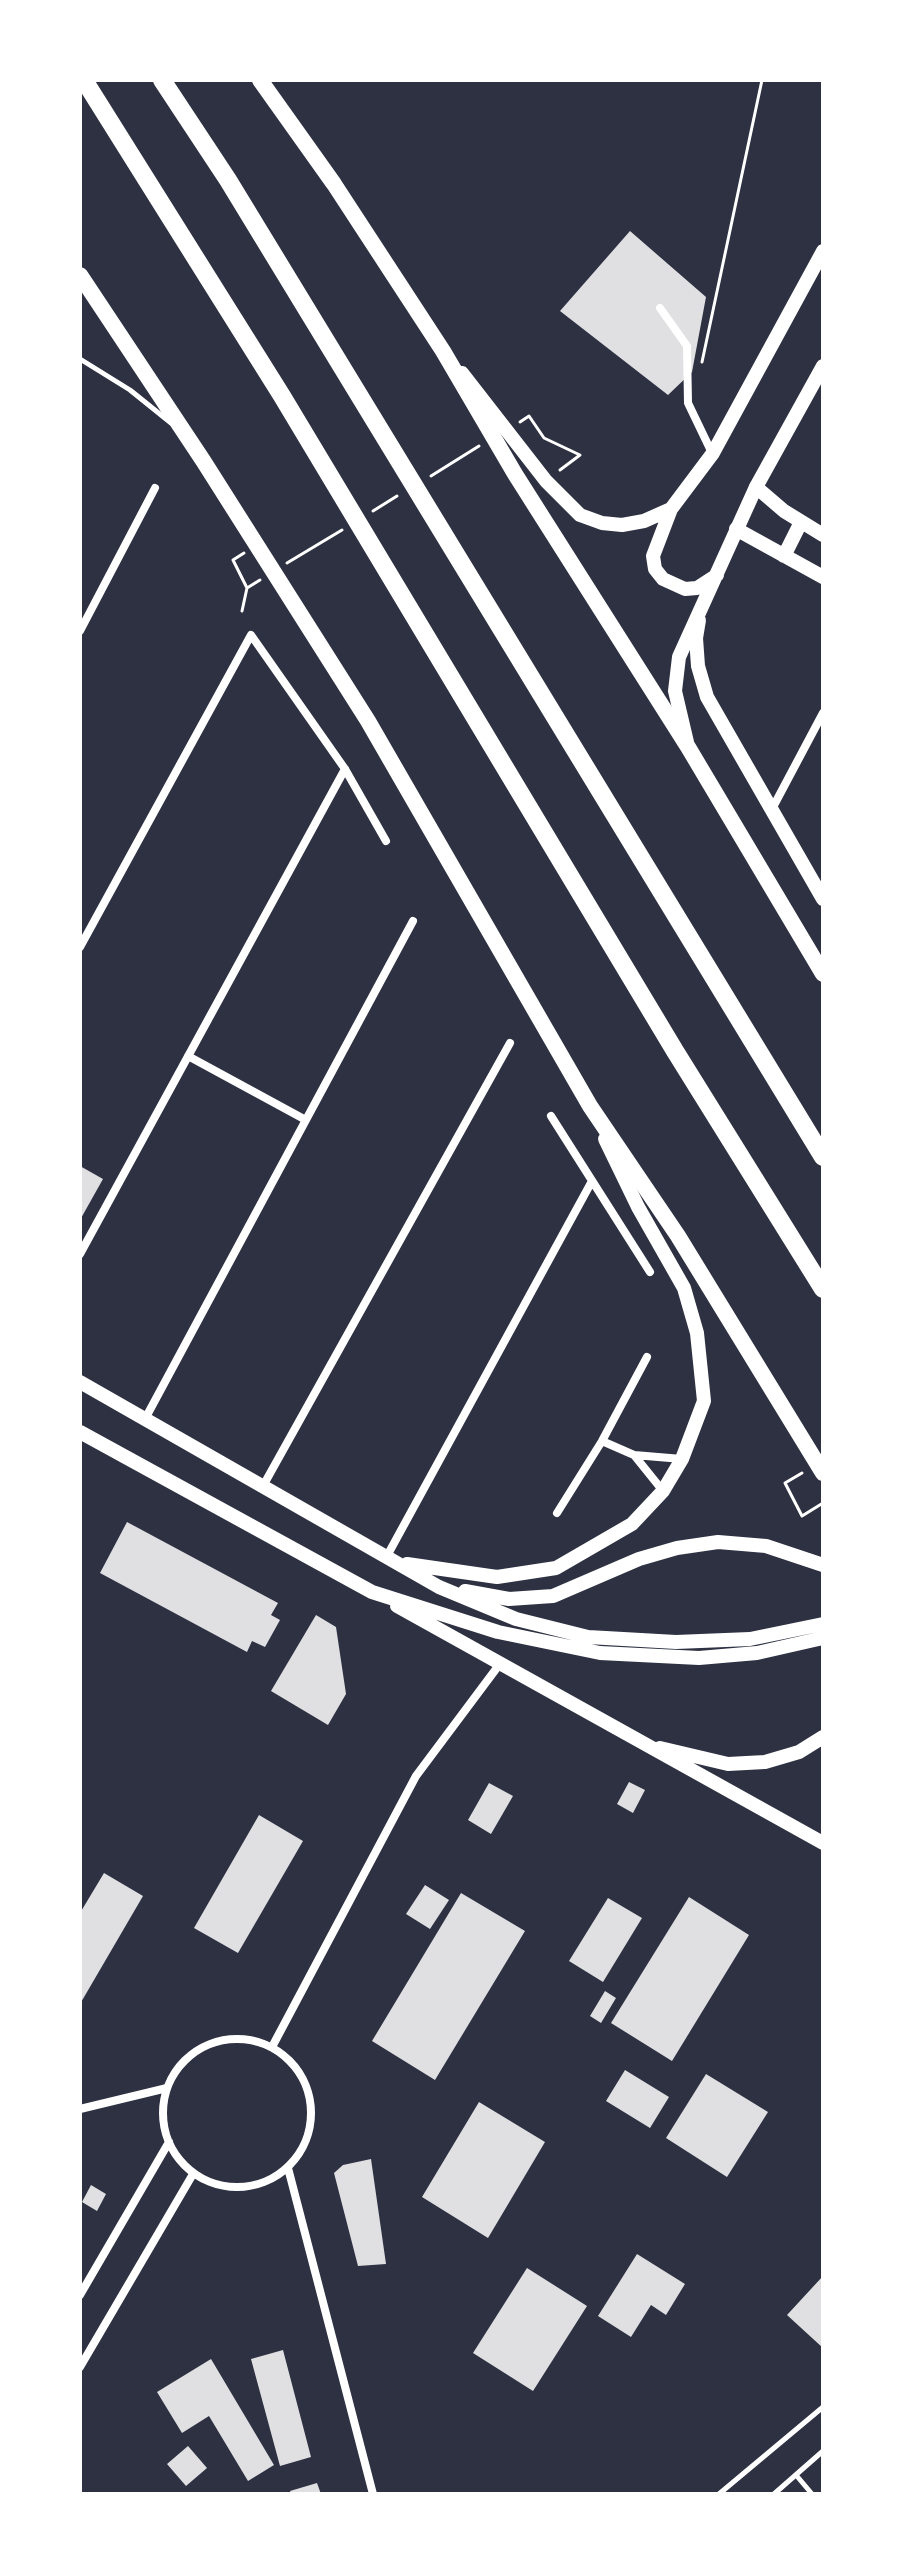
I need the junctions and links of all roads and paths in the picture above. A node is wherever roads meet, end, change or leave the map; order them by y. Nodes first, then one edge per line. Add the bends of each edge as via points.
1 (84, 80) edge
2 (162, 80) edge
3 (260, 80) edge
4 (762, 80) edge
5 (823, 251) edge
6 (80, 275) edge
7 (660, 308) dead end
8 (443, 351) junction
9 (80, 359) edge
10 (702, 366) dead end
11 (823, 366) edge
12 (515, 425) dead end
13 (186, 435) junction
14 (488, 441) dead end
15 (713, 453) junction
16 (546, 481) junction
17 (421, 482) dead end
18 (756, 487) junction
19 (155, 488) dead end
20 (408, 490) dead end
21 (671, 509) junction
22 (367, 515) dead end
23 (801, 522) junction
24 (354, 523) dead end
25 (736, 529) junction
26 (823, 535) edge
27 (784, 556) junction
28 (233, 560) dead end
29 (287, 564) dead end
30 (717, 575) junction
31 (823, 577) edge
32 (260, 580) dead end
33 (247, 588) junction
34 (242, 611) dead end
35 (701, 612) junction
36 (80, 631) edge
37 (823, 713) edge
38 (688, 747) junction
39 (345, 769) junction
40 (771, 810) junction
41 (386, 841) dead end
42 (823, 899) edge
43 (413, 921) dead end
44 (80, 947) edge
45 (823, 974) edge
46 (510, 1043) dead end
47 (188, 1056) junction
48 (590, 1106) junction
49 (551, 1116) dead end
50 (304, 1119) junction
51 (823, 1157) edge
52 (592, 1181) junction
53 (80, 1254) edge
54 (650, 1272) dead end
55 (823, 1289) edge
56 (647, 1357) dead end
57 (80, 1382) edge
58 (145, 1419) junction
59 (80, 1432) edge
60 (602, 1441) junction
61 (634, 1455) junction
62 (682, 1459) junction
63 (823, 1473) edge
64 (785, 1483) dead end
65 (263, 1486) junction
66 (663, 1491) junction
67 (823, 1503) edge
68 (557, 1513) dead end
69 (387, 1556) junction
70 (402, 1563) junction
71 (823, 1565) edge
72 (439, 1587) junction
73 (372, 1592) junction
74 (823, 1624) edge
75 (823, 1638) edge
76 (499, 1665) junction
77 (626, 1736) junction
78 (823, 1737) edge
79 (823, 1843) edge
80 (272, 2047) junction
81 (167, 2088) junction
82 (80, 2109) edge
83 (169, 2142) junction
84 (288, 2168) junction
85 (193, 2174) junction
86 (80, 2295) edge
87 (80, 2367) edge
88 (823, 2407) edge
89 (823, 2451) edge
90 (796, 2475) junction
91 (373, 2494) edge
92 (719, 2494) edge
93 (774, 2494) edge
94 (812, 2494) edge

1 - 55 highway via 282,396
2 - 51 highway via 237,194
3 - 8 main road
4 - 10 path
5 - 15 main road
6 - 13 main road
7 - 15 street via 687,346 688,403
8 - 16 main road
8 - 38 main road
9 - 13 lane
11 - 18 main road
12 - 16 path via 529,416 544,438 580,455
13 - 48 main road via 413,796
14 - 17 path
15 - 21 main road
16 - 21 main road via 580,515 602,523 644,521
18 - 23 main road
18 - 25 main road
19 - 36 street
20 - 22 path
21 - 30 main road via 653,556 655,569 673,586 685,589
23 - 26 main road
23 - 27 main road
24 - 29 path
25 - 27 main road
25 - 30 main road
27 - 31 main road
28 - 33 path
30 - 35 main road
32 - 33 path
33 - 34 path
35 - 38 main road via 676,673
35 - 40 main road via 696,638 707,697
37 - 40 street
38 - 45 main road
39 - 41 street
39 - 44 street via 251,635
39 - 47 street
40 - 42 main road
43 - 50 street
46 - 65 street
47 - 50 street
47 - 53 street
48 - 62 main road via 684,1288 697,1333 704,1401
48 - 63 main road via 678,1236
49 - 52 street
50 - 58 street
52 - 54 street
52 - 69 street
56 - 60 street
57 - 58 main road
58 - 65 main road
59 - 73 main road
60 - 61 street
60 - 68 street
61 - 62 street
61 - 66 street
62 - 66 main road
64 - 67 path via 802,1516
65 - 69 main road
66 - 70 main road via 632,1524 556,1568 497,1577
69 - 70 main road
70 - 72 main road
71 - 72 main road via 766,1546 718,1542 639,1559 553,1596 509,1599
72 - 74 main road via 516,1619 620,1640 750,1639
73 - 75 main road via 498,1632 640,1657 757,1653
73 - 76 main road
76 - 77 main road
76 - 80 street via 416,1776
77 - 78 main road via 728,1764 765,1762 799,1752
77 - 79 main road
80 - 81 street via 248,2039 223,2040 199,2049 179,2066
80 - 84 street via 305,2080 311,2103 311,2127
81 - 82 street
81 - 83 street via 163,2111
83 - 85 street
83 - 86 street
84 - 85 street via 266,2182 241,2188 215,2185
84 - 91 street
85 - 87 street
88 - 92 lane
89 - 90 lane
90 - 93 lane
90 - 94 lane

